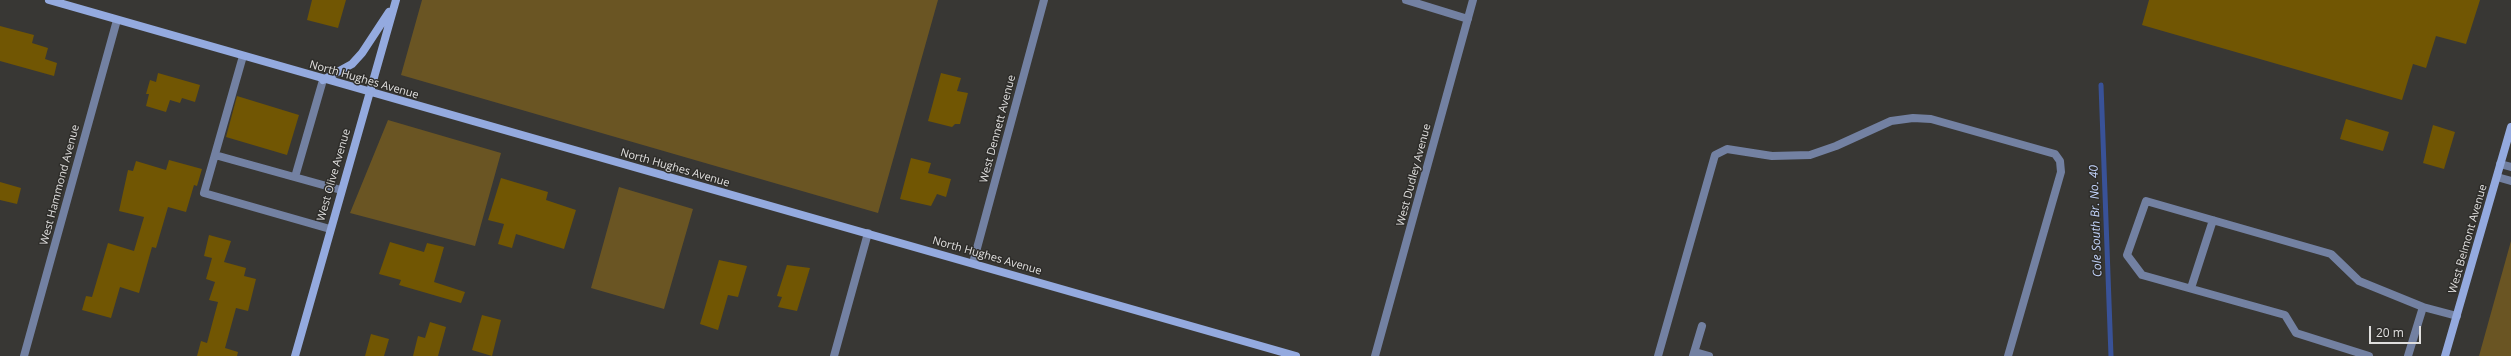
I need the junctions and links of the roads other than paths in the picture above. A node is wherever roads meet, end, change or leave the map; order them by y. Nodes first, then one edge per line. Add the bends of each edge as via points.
1 (49, 0) edge
2 (1044, 0) edge
3 (1406, 0) edge
4 (1473, 0) edge
5 (395, 2) edge
6 (70, 3) edge
7 (1468, 19) junction
8 (117, 20) junction
9 (242, 56) junction
10 (323, 80) junction
11 (369, 93) junction
12 (2511, 127) edge
13 (215, 155) junction
14 (2500, 164) junction
15 (2511, 167) edge
16 (295, 177) junction
17 (2497, 177) junction
18 (2511, 181) edge
19 (341, 190) junction
20 (2212, 220) junction
21 (330, 229) junction
22 (868, 233) junction
23 (973, 263) junction
24 (2191, 288) junction
25 (2423, 307) junction
26 (2457, 316) junction
27 (1702, 326) dead end
28 (1694, 354) edge
29 (24, 356) edge
30 (295, 356) edge
31 (834, 356) edge
32 (1296, 356) edge
33 (1375, 356) edge
34 (1658, 356) edge
35 (1709, 356) edge
36 (2008, 356) edge
37 (2369, 356) edge
38 (2408, 356) edge
39 (2445, 356) edge

1 - 6 street, North Hughes Avenue
2 - 23 street, West Dennett Avenue
3 - 7 street
4 - 7 street, West Dudley Avenue
5 - 10 street via 362,54 352,64
5 - 11 street, West Olive Avenue
6 - 8 street, North Hughes Avenue
7 - 33 street, West Dudley Avenue
8 - 9 street, North Hughes Avenue
8 - 29 street, West Hammond Avenue
9 - 10 street, North Hughes Avenue
9 - 13 street
10 - 11 street, North Hughes Avenue
10 - 16 street
11 - 19 street, West Olive Avenue
11 - 22 street, North Hughes Avenue
12 - 14 street, West Belmont Avenue
13 - 16 street
13 - 21 street via 204,193
14 - 15 street
14 - 17 street, West Belmont Avenue
16 - 19 street
17 - 18 street
17 - 26 street, West Belmont Avenue
19 - 21 street, West Olive Avenue
20 - 24 street
20 - 24 street via 2146,201 2128,255 2142,275
20 - 25 street via 2331,254 2359,281
21 - 30 street, West Olive Avenue
22 - 23 street, North Hughes Avenue
22 - 31 street
23 - 32 street, North Hughes Avenue
24 - 37 street via 2284,315 2296,332
25 - 26 street
25 - 38 street
26 - 39 street, West Belmont Avenue
27 - 28 street
28 - 35 street
34 - 36 street via 1715,155 1727,149 1772,156 1810,155 1891,121 1913,118 1931,119 2035,146 2055,154 2060,162 2061,172

